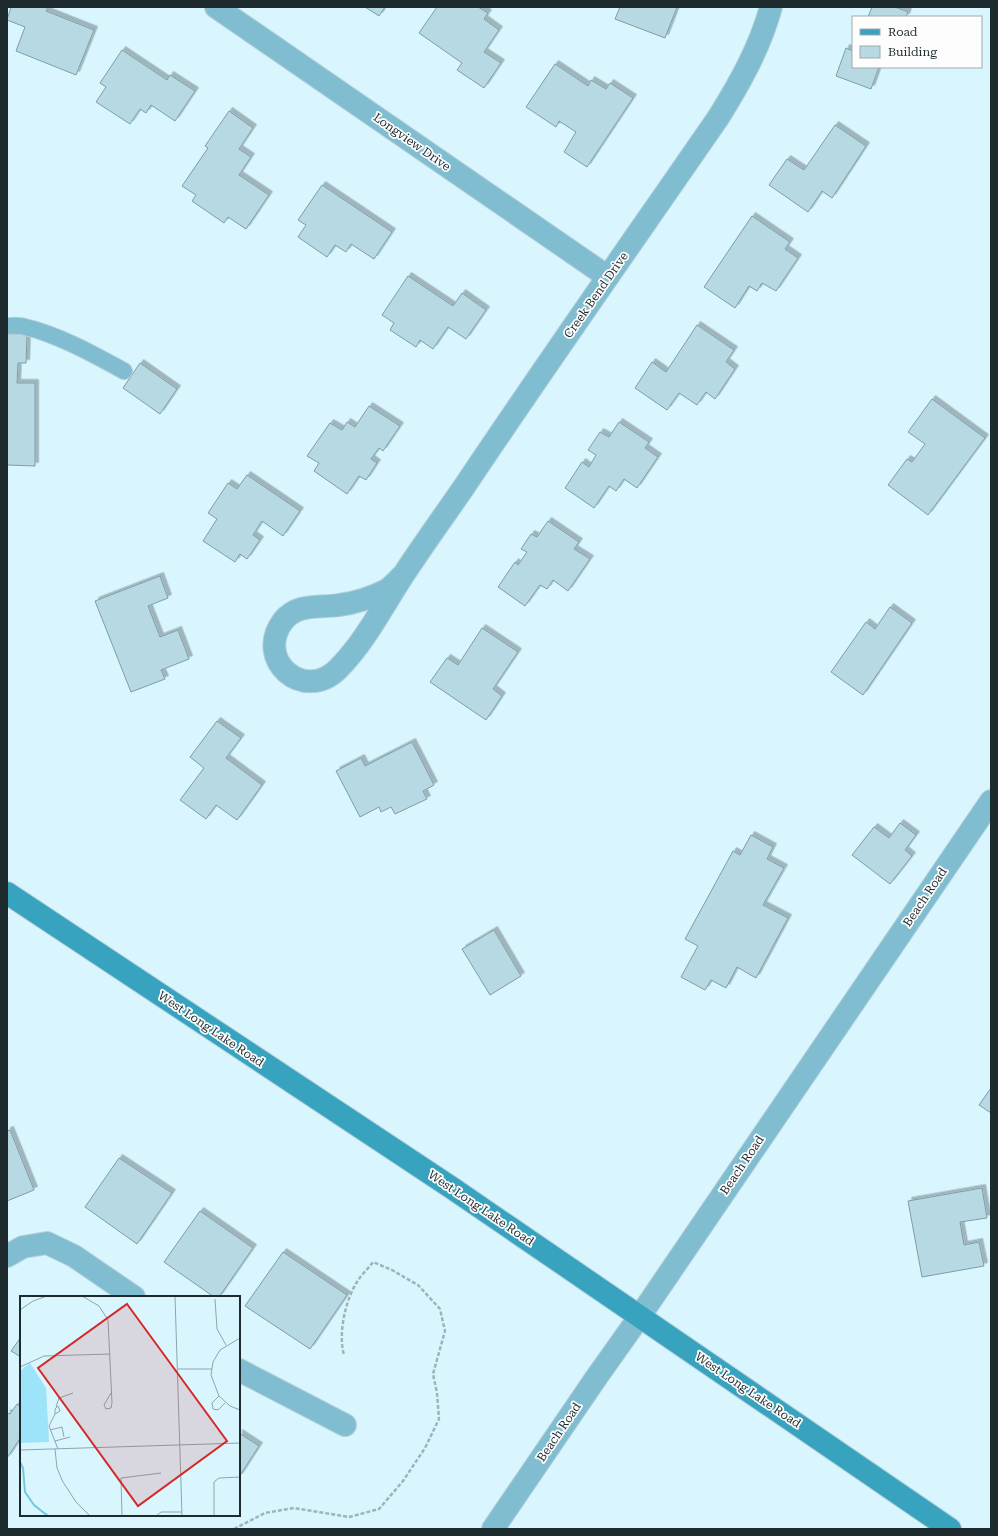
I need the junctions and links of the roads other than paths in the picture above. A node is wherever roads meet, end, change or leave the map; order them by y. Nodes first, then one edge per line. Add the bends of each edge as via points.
1 (216, 7) edge
2 (771, 7) edge
3 (608, 277) junction
4 (7, 326) edge
5 (124, 371) dead end
6 (404, 574) junction
7 (991, 801) edge
8 (7, 893) edge
9 (7, 1256) edge
10 (133, 1296) edge
11 (640, 1316) junction
12 (240, 1371) edge
13 (345, 1425) dead end
14 (493, 1529) edge
15 (950, 1529) edge

1 - 3 street, Longview Drive
2 - 3 street, Creek Bend Drive via 754,54 736,90
3 - 6 street, Creek Bend Drive
4 - 5 lane via 24,326 49,334
6 - 6 street, Creek Bend Drive via 389,589 362,599 340,605 310,606 287,616 277,629 274,650 285,671 310,682 324,680 334,673 354,651
7 - 11 street, Beach Road
8 - 11 main road, West Long Lake Road
9 - 10 street via 22,1247 47,1243 74,1256
11 - 14 street, Beach Road
11 - 15 main road, West Long Lake Road
12 - 13 street

